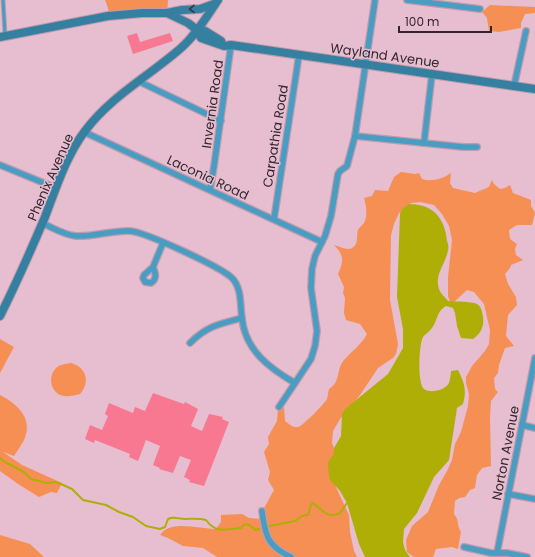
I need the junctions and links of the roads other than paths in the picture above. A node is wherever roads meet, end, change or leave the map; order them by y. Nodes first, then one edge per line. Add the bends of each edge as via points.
1 (3, 0) edge
2 (375, 0) edge
3 (407, 0) edge
4 (217, 1) edge
5 (480, 9) dead end
6 (167, 13) junction
7 (197, 30) junction
8 (526, 31) dead end
9 (2, 37) edge
10 (231, 45) junction
11 (299, 55) junction
12 (365, 65) junction
13 (432, 74) junction
14 (138, 81) junction
15 (514, 86) junction
16 (535, 89) edge
17 (221, 121) junction
18 (84, 132) junction
19 (355, 136) junction
20 (424, 143) junction
21 (477, 147) dead end
22 (0, 165) edge
23 (56, 188) junction
24 (210, 190) junction
25 (274, 219) junction
26 (42, 223) junction
27 (322, 242) junction
28 (163, 243) junction
29 (153, 267) dead end
30 (0, 316) edge
31 (242, 318) junction
32 (190, 343) dead end
33 (535, 359) edge
34 (295, 383) junction
35 (279, 407) dead end
36 (522, 425) junction
37 (535, 428) edge
38 (508, 494) junction
39 (535, 499) edge
40 (262, 511) dead end
41 (464, 547) dead end
42 (497, 553) junction
43 (291, 557) edge
44 (527, 557) edge

1 - 9 lane
2 - 12 street
3 - 5 street
4 -> 6 main road via 200,9
4 - 7 main road, Phenix Avenue
6 - 7 main road, Wayland Avenue
6 - 9 main road via 108,16
7 - 10 main road, Wayland Avenue via 205,31 217,40
7 - 14 main road, Phenix Avenue via 182,48
8 - 15 street
10 - 11 main road, Wayland Avenue
10 - 17 street, Invernia Road
11 - 12 main road, Wayland Avenue
11 - 25 street, Carpathia Road
12 - 13 main road, Wayland Avenue
12 - 19 street
13 - 15 main road, Wayland Avenue
13 - 20 street
14 - 17 street
14 - 18 main road, Phenix Avenue via 99,114
15 - 16 main road, Wayland Avenue
17 - 24 street, Invernia Road
18 - 23 main road, Phenix Avenue via 73,149
18 - 24 street, Laconia Road
19 - 20 street
19 - 27 street via 347,166 338,174 331,216
20 - 21 street
22 - 23 street
23 - 26 main road, Phenix Avenue
24 - 25 street, Laconia Road
25 - 27 street, Laconia Road
26 - 28 street via 76,236 117,230 132,231
26 - 30 main road, Phenix Avenue
27 - 34 street via 312,269 311,288 317,331 315,346 311,359
28 - 29 street
28 - 31 street via 216,267 232,278 242,304
31 - 32 street via 214,325
31 - 34 street via 246,335 255,353
33 - 36 street, Norton Avenue
34 - 35 street
36 - 37 street
36 - 38 street, Norton Avenue
38 - 39 street
38 - 42 street, Norton Avenue
40 - 43 street via 268,540
41 - 42 street
42 - 44 street

